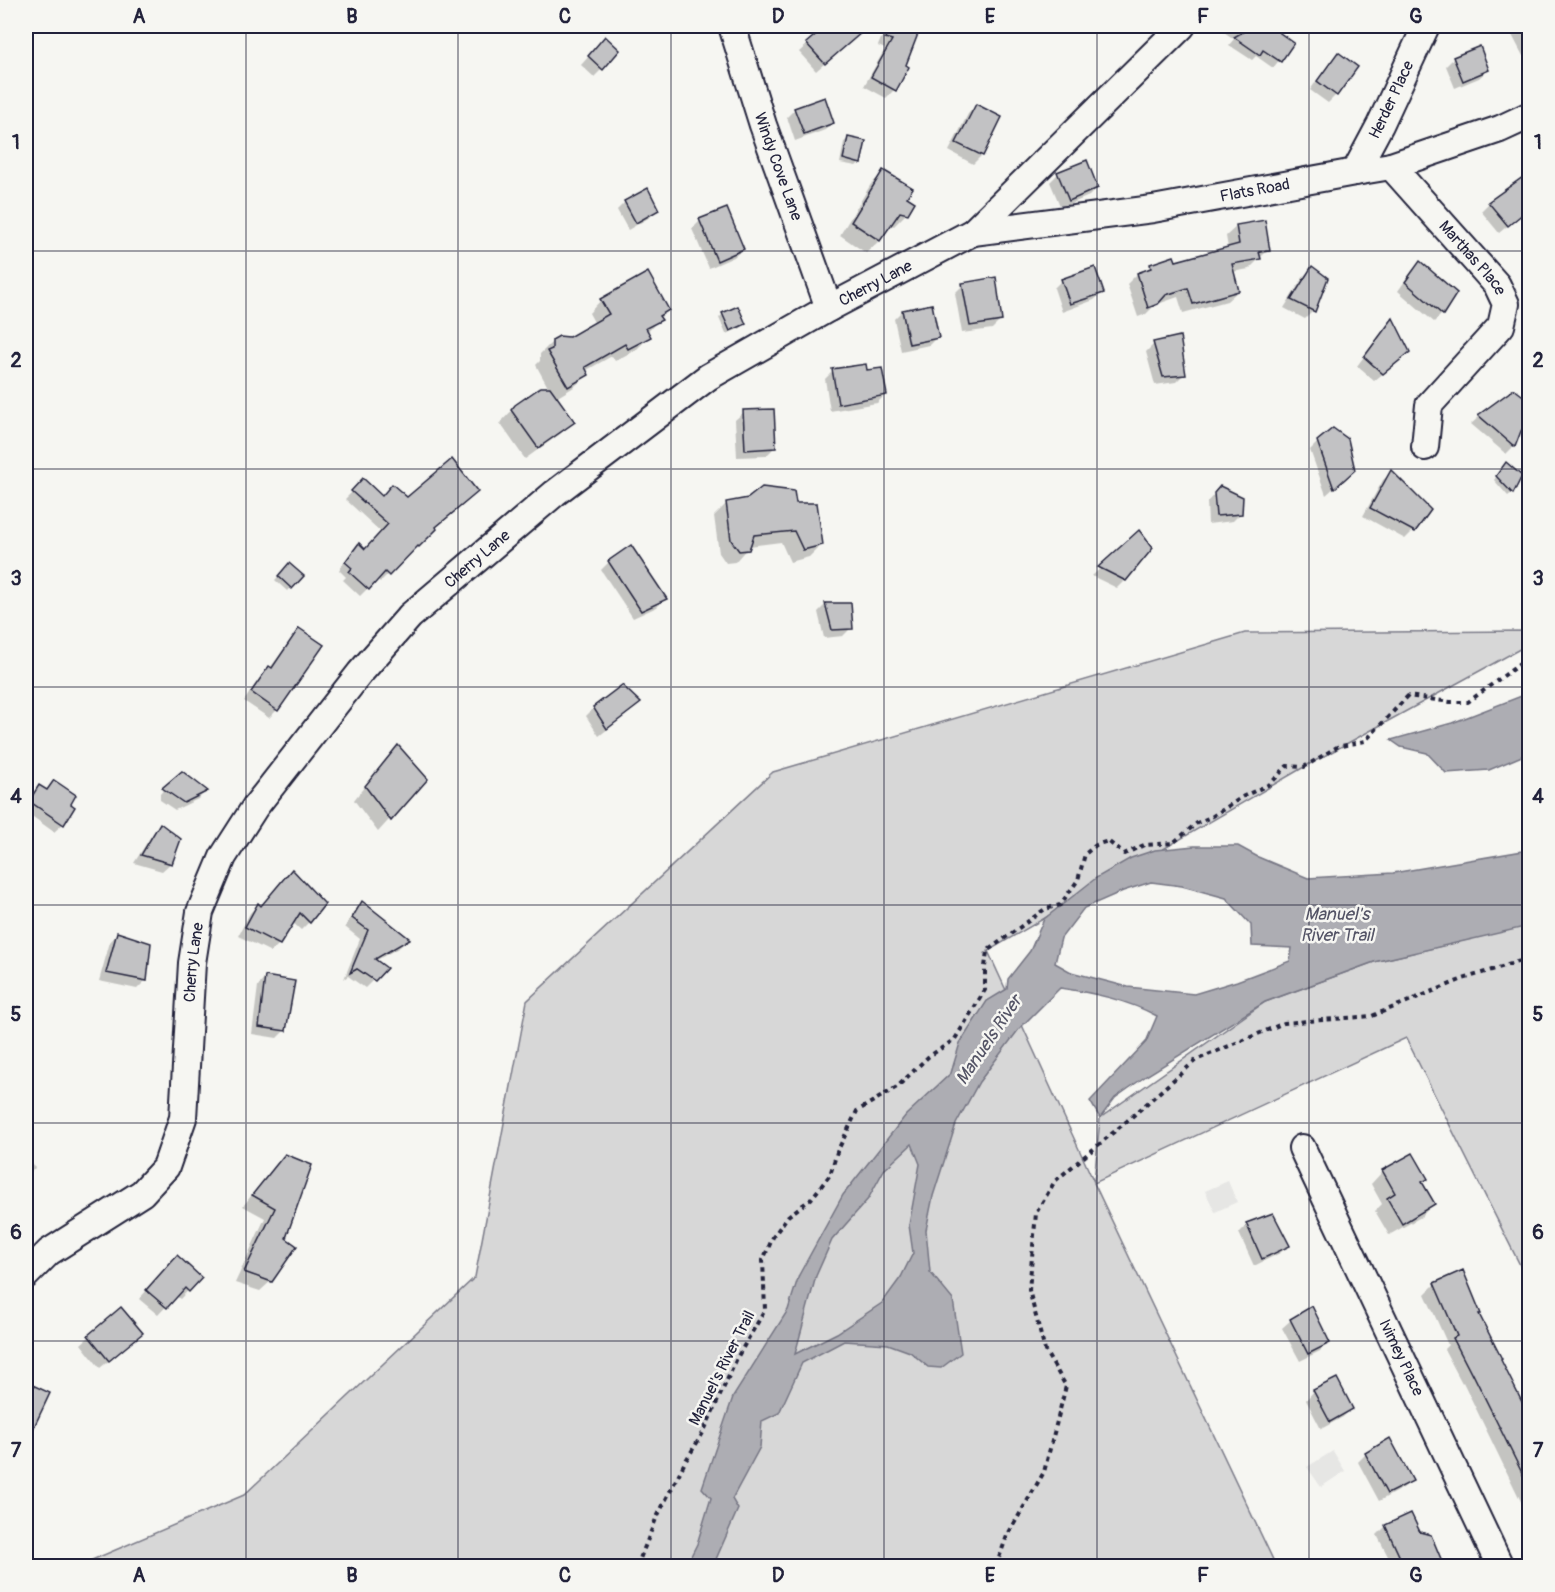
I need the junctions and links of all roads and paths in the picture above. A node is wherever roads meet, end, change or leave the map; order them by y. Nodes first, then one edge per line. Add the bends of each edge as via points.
1 (732, 26) edge
2 (1182, 26) edge
3 (1426, 26) edge
4 (1530, 115) edge
5 (1391, 166) junction
6 (1355, 172) junction
7 (973, 232) junction
8 (829, 308) junction
9 (1425, 447) dead end
10 (1530, 654) edge
11 (1530, 958) edge
12 (1302, 1148) dead end
13 (26, 1275) edge
14 (637, 1566) edge
15 (996, 1566) edge
16 (1500, 1566) edge

1 - 8 street, Windy Cove Lane
2 - 7 street, Cherry Lane
3 - 6 street, Herder Place
4 - 5 street, Flats Road
5 - 6 street, Flats Road
5 - 9 street, Marthas Place via 1497,285 1506,304 1501,326 1429,405
6 - 7 street, Flats Road via 1154,209
7 - 8 street, Cherry Lane
8 - 13 street, Cherry Lane via 708,377 555,493 410,616 360,673 255,807 223,857 200,912 192,963 183,1118 166,1167 142,1193 49,1252
10 - 14 path, Manuel's River Trail via 1468,702 1408,696 1365,741 1337,747 1304,767 1287,766 1270,784 1197,822 1173,843 1144,845 1124,854 1108,841 1096,845 1084,854 1078,880 1060,904 1045,909 987,951 985,990 955,1039 928,1057 897,1087 856,1111 830,1175 773,1237 763,1260 765,1310 656,1519
11 - 15 path via 1463,979 1372,1016 1284,1023 1196,1060 1055,1181 1036,1213 1029,1290 1046,1351 1066,1386 1044,1472 1007,1536
12 - 16 street, Ivimey Place

